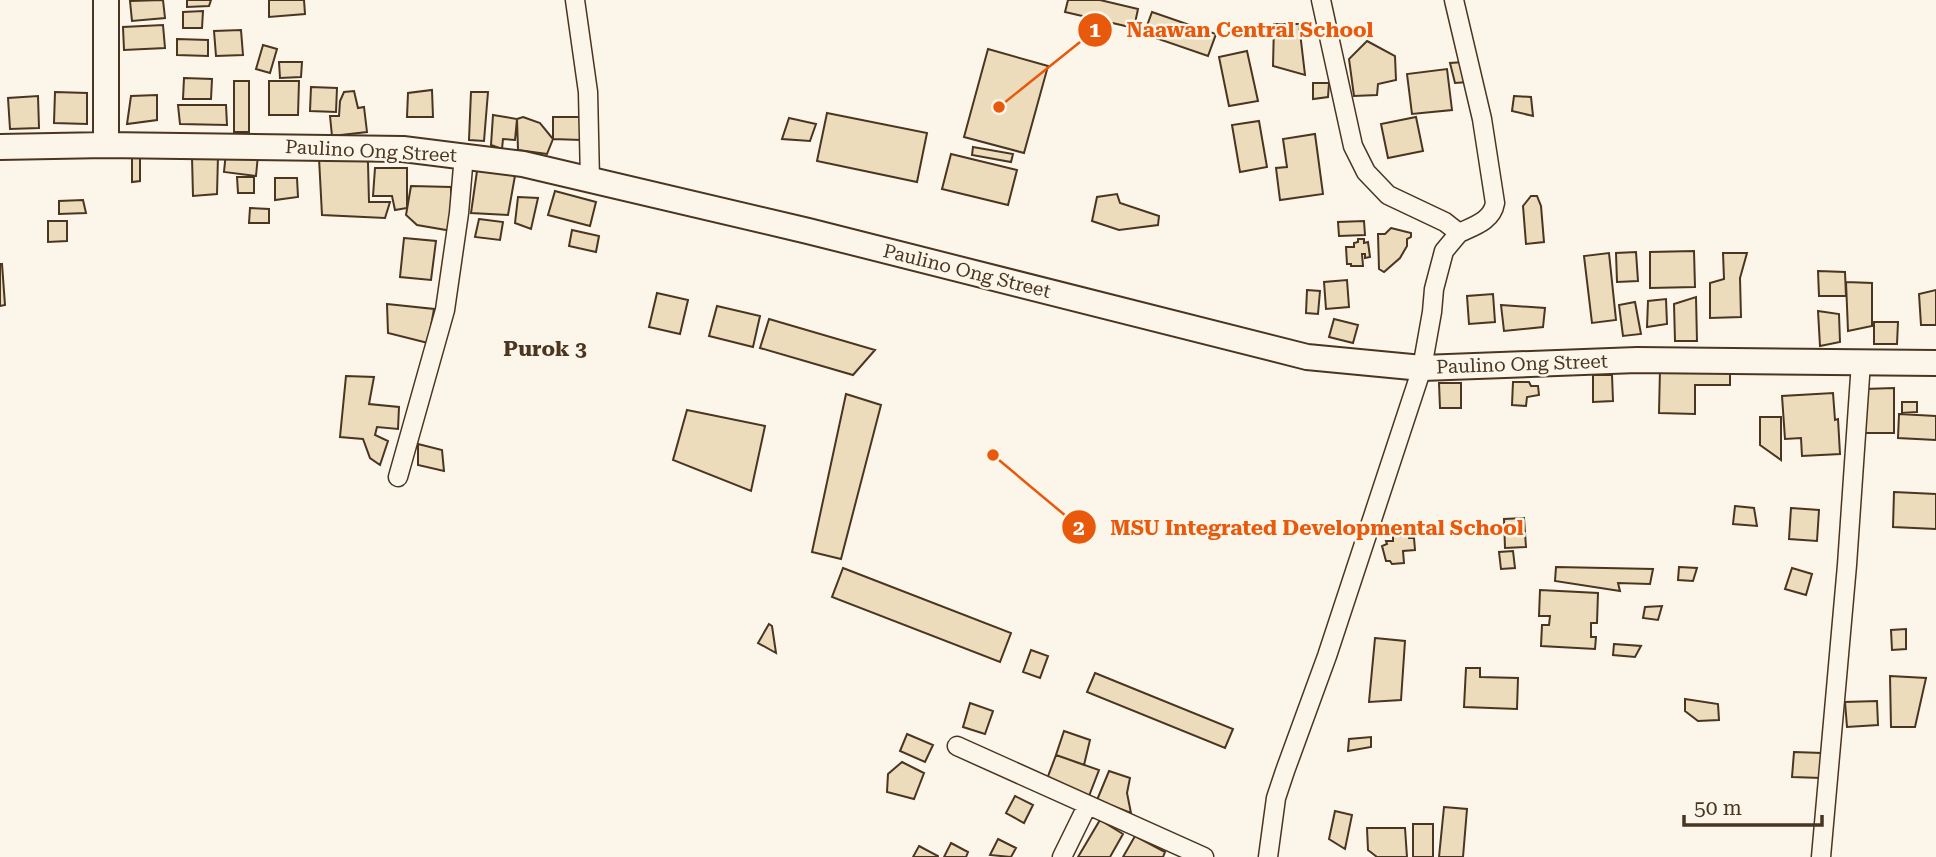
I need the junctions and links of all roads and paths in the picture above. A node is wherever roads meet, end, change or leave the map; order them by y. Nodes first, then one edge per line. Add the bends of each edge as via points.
1 (106, 0) edge
2 (575, 0) edge
3 (1321, 0) edge
4 (1454, 0) edge
5 (106, 145) junction
6 (0, 147) edge
7 (464, 155) junction
8 (590, 180) junction
9 (1459, 233) junction
10 (1861, 362) junction
11 (1936, 363) edge
12 (1422, 368) junction
13 (398, 477) dead end
14 (957, 746) dead end
15 (1087, 806) junction
16 (1062, 857) edge
17 (1204, 857) edge
18 (1268, 857) edge
19 (1821, 857) edge

1 - 5 street
2 - 8 street via 588,92
3 - 9 street via 1350,135 1366,172 1388,195
4 - 9 street via 1482,119 1495,203 1486,220
5 - 6 street, Paulino Ong Street
5 - 7 street, Paulino Ong Street via 403,149
7 - 8 street, Paulino Ong Street via 523,163
7 - 13 street via 445,310
8 - 12 street, Paulino Ong Street via 1307,357
9 - 12 street via 1444,251 1438,272
10 - 11 street, Paulino Ong Street
10 - 12 street, Paulino Ong Street via 1637,360
10 - 19 street
12 - 18 street via 1276,798
14 - 15 street
15 - 16 street
15 - 17 street

